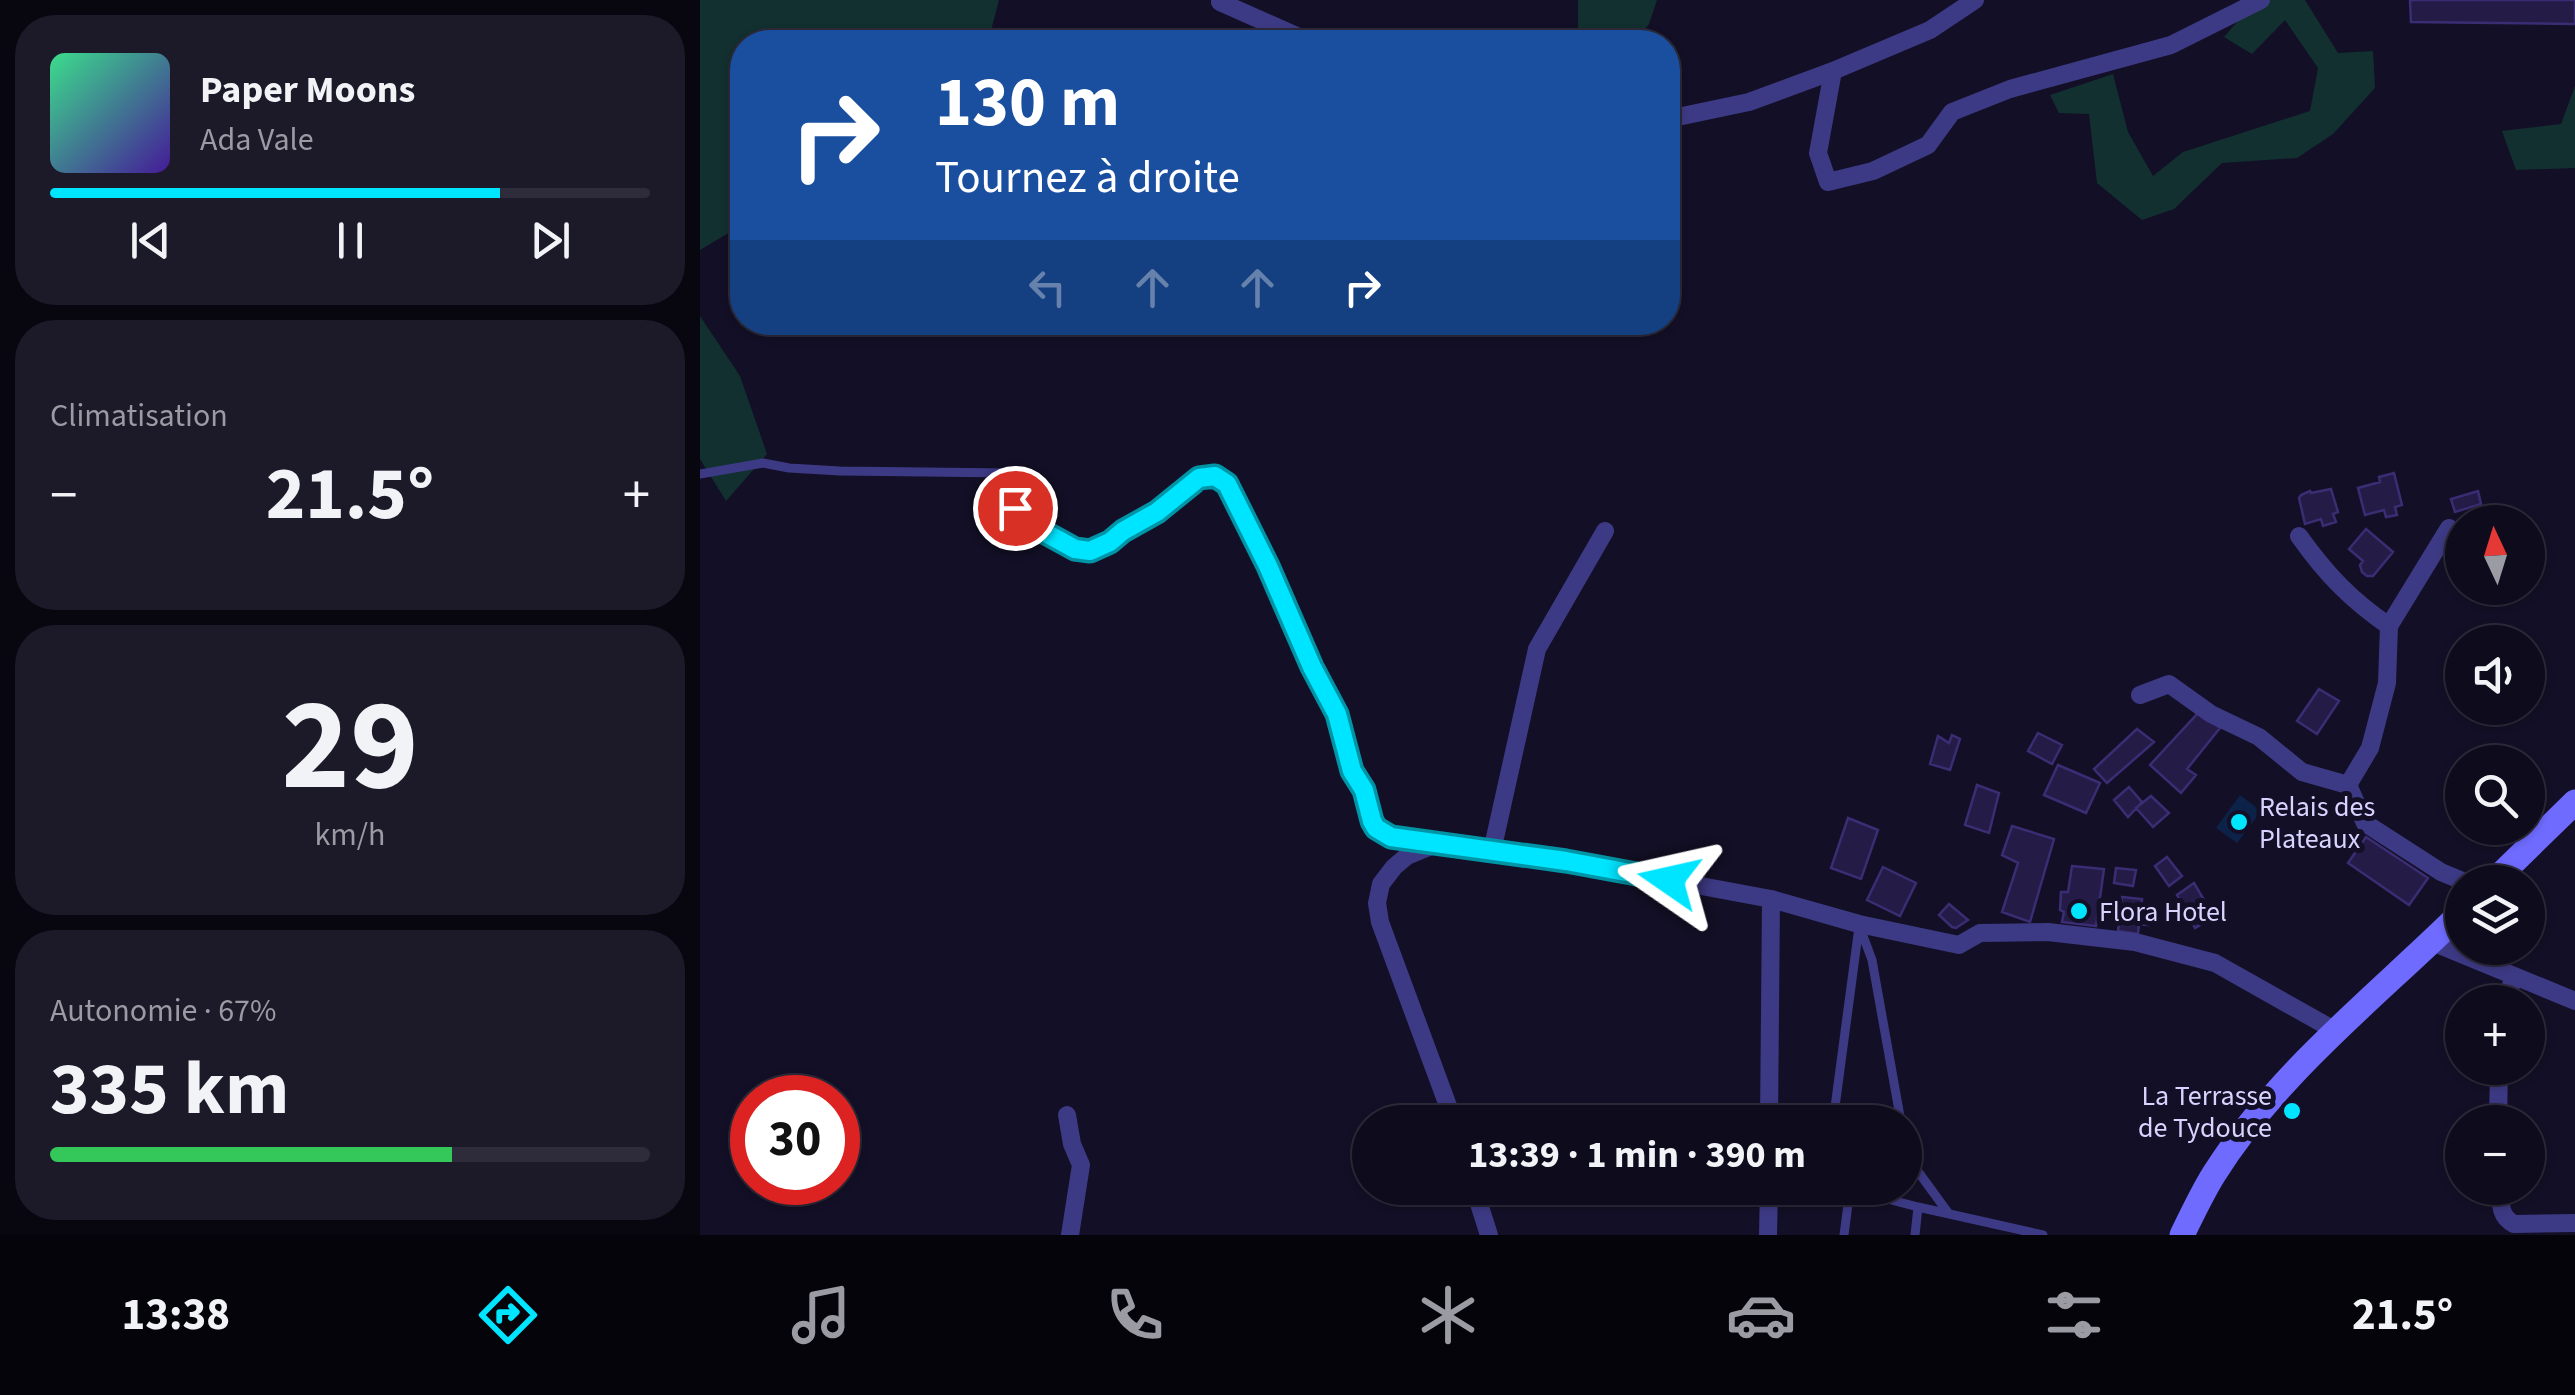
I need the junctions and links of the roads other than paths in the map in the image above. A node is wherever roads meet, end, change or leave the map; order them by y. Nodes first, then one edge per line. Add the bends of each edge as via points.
1 (1975, 0) edge
2 (2261, 0) edge
3 (1220, 2) edge
4 (1283, 30) edge
5 (1833, 71) junction
6 (1680, 116) edge
7 (700, 474) edge
8 (1605, 531) dead end
9 (2445, 534) edge
10 (2298, 536) dead end
11 (2388, 626) junction
12 (2140, 695) dead end
13 (2348, 784) junction
14 (2575, 802) edge
15 (1436, 844) junction
16 (1492, 851) junction
17 (2510, 865) edge
18 (2445, 874) edge
19 (1771, 899) junction
20 (1859, 924) junction
21 (2445, 929) edge
22 (2432, 942) junction
23 (2513, 977) junction
24 (2511, 985) edge
25 (2575, 1002) edge
26 (2334, 1030) junction
27 (1448, 1105) edge
28 (1769, 1105) edge
29 (1835, 1105) edge
30 (1898, 1105) edge
31 (1067, 1115) dead end
32 (1922, 1177) edge
33 (1479, 1205) edge
34 (1769, 1205) edge
35 (1847, 1205) edge
36 (1911, 1205) edge
37 (2501, 1205) edge
38 (1918, 1207) junction
39 (1948, 1214) junction
40 (2575, 1223) edge
41 (1070, 1235) edge
42 (1489, 1235) edge
43 (1768, 1235) edge
44 (1844, 1235) edge
45 (1915, 1235) edge
46 (2042, 1235) edge
47 (2182, 1235) edge

1 - 5 street via 1930,30
2 - 5 street via 2171,46 2010,89 1952,112 1928,146 1828,182 1818,153
3 - 4 street
5 - 6 street via 1750,102
7 - 15 lane via 763,463 1010,473 1019,482 1017,516 1083,551 1110,542 1199,478 1215,476 1227,484 1333,704 1376,828
8 - 16 street via 1537,649
9 - 11 street
10 - 11 street via 2357,604
11 - 13 street via 2387,683 2370,748
12 - 13 street via 2169,684 2259,737 2302,772
13 - 18 street via 2364,824
14 - 17 main road
15 - 16 street
15 - 27 street via 1394,867 1377,903
16 - 19 street
19 - 20 street
19 - 28 street
20 - 26 street via 1959,945 1980,933 2135,942 2215,963
20 - 29 lane
20 - 30 lane via 1872,960
21 - 22 main road
22 - 23 street
22 - 26 main road
23 - 24 street
23 - 25 street
26 - 47 main road via 2213,1174
31 - 41 street via 1081,1165
32 - 39 lane
33 - 42 street
34 - 43 street
35 - 44 lane
36 - 38 lane
37 - 40 street via 2514,1224
38 - 39 lane
38 - 45 lane
39 - 46 lane

